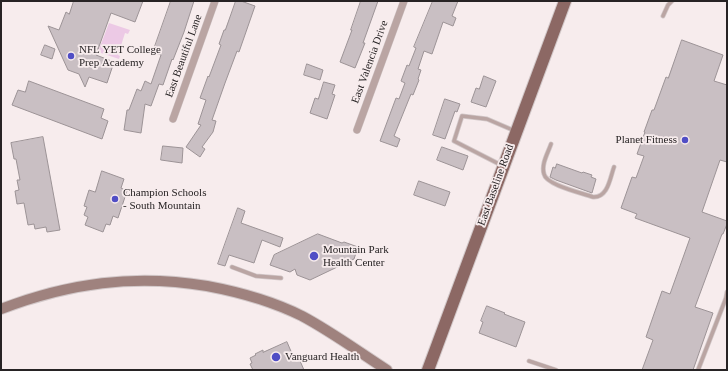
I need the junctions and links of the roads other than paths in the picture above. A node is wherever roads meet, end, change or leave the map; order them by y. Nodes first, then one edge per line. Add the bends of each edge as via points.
1 (215, 1) edge
2 (404, 1) edge
3 (565, 1) edge
4 (672, 1) edge
5 (663, 16) dead end
6 (173, 118) dead end
7 (357, 130) dead end
8 (516, 132) junction
9 (551, 144) dead end
10 (504, 166) junction
11 (614, 167) dead end
12 (232, 267) dead end
13 (281, 278) dead end
14 (727, 292) edge
15 (1, 309) edge
16 (529, 361) dead end
17 (387, 370) edge
18 (428, 370) edge
19 (556, 370) edge
20 (698, 370) edge

1 - 6 street, East Beautiful Lane
2 - 7 street, East Valencia Drive
3 - 8 main road, East Baseline Road
4 - 5 lane
8 - 10 main road, East Baseline Road
8 - 10 lane via 487,119 462,116 454,141
9 - 11 lane via 544,164 544,174 546,179 554,184 597,197 605,192
10 - 18 main road, East Baseline Road
12 - 13 lane via 256,276
14 - 20 lane
15 - 17 street via 48,293 112,281 154,280 195,284 243,294 297,314
16 - 19 lane

